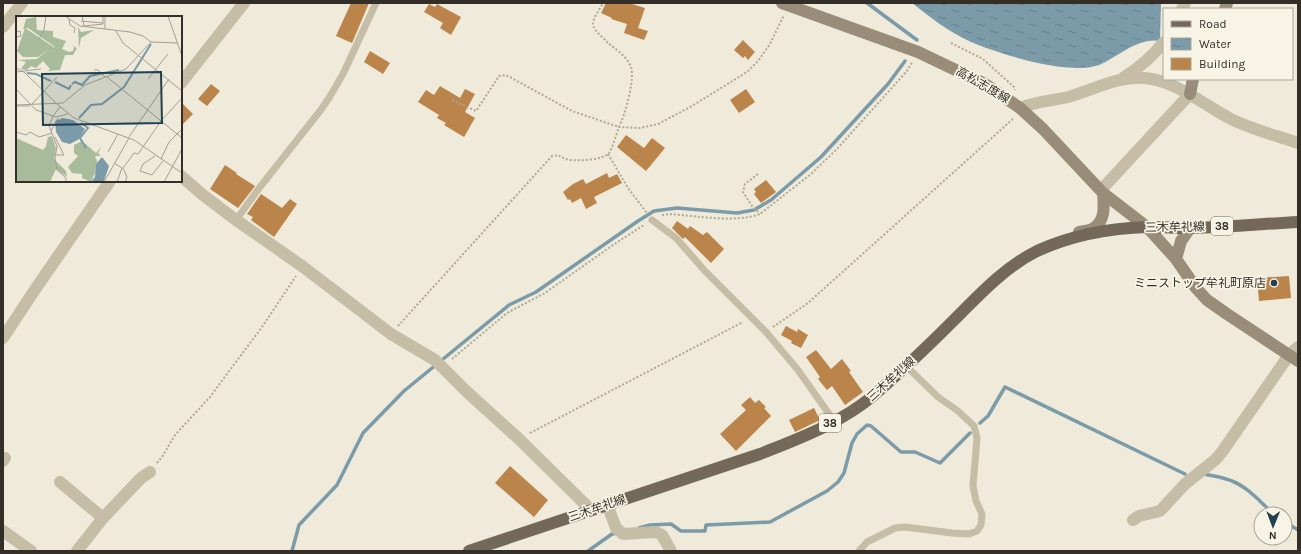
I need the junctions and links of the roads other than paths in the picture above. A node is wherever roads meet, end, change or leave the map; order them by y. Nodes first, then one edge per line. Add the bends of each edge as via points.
1 (22, 3) edge
2 (244, 3) edge
3 (376, 3) edge
4 (785, 4) edge
5 (8, 24) edge
6 (1163, 43) edge
7 (1120, 79) junction
8 (1193, 80) edge
9 (182, 82) edge
10 (1190, 94) junction
11 (1020, 108) junction
12 (1298, 143) edge
13 (182, 177) edge
14 (109, 182) edge
15 (1102, 191) junction
16 (236, 220) junction
17 (652, 220) road end
18 (1298, 222) edge
19 (1146, 227) junction
20 (1190, 228) junction
21 (1055, 244) junction
22 (1176, 259) junction
23 (3, 338) edge
24 (1298, 347) edge
25 (1294, 358) edge
26 (906, 366) junction
27 (834, 421) junction
28 (150, 472) road end
29 (60, 482) dead end
30 (607, 504) junction
31 (591, 510) junction
32 (103, 518) junction
33 (1133, 520) dead end
34 (3, 531) edge
35 (31, 551) edge
36 (77, 551) edge
37 (469, 551) edge
38 (670, 551) edge
39 (859, 551) edge

1 - 5 street
2 - 9 street
3 - 16 lane via 343,74 326,102
4 - 11 main road, 高松志度線 via 918,52 985,84
6 - 7 street via 1143,64
7 - 10 street via 1150,78
7 - 11 street via 1067,97
8 - 10 main road
10 - 12 street via 1230,118
10 - 15 street
11 - 15 main road, 高松志度線
13 - 16 street
14 - 23 street
15 - 19 main road, 高松志度線
15 - 21 main road via 1104,214 1100,222 1092,229 1066,236
16 - 31 street via 302,266 391,334 440,364
17 - 27 lane via 676,238 705,271 753,317 798,370
18 - 20 main road, 三木牟礼線 / 38
19 - 20 main road, 三木牟礼線 / 38
19 - 21 main road, 三木牟礼線 / 38 via 1075,236
19 - 22 main road, 高松志度線
20 - 22 main road via 1181,241
21 - 26 main road, 三木牟礼線 / 38 via 1020,260 1004,273
22 - 25 main road, 高松志度線 via 1207,300
24 - 25 street
25 - 33 street via 1215,460 1185,484 1160,511
26 - 27 main road, 三木牟礼線 / 38 via 874,395
26 - 39 lane via 938,397 974,426 977,438 972,486 982,514 981,525 977,531 969,534 895,528 867,542
27 - 30 main road, 三木牟礼線 / 38 via 760,454
28 - 32 street via 141,478
29 - 32 street
30 - 31 main road, 三木牟礼線 / 38
30 - 38 street via 616,528 624,534 656,532 662,535
31 - 37 main road, 三木牟礼線 / 38
32 - 36 street
34 - 35 street

